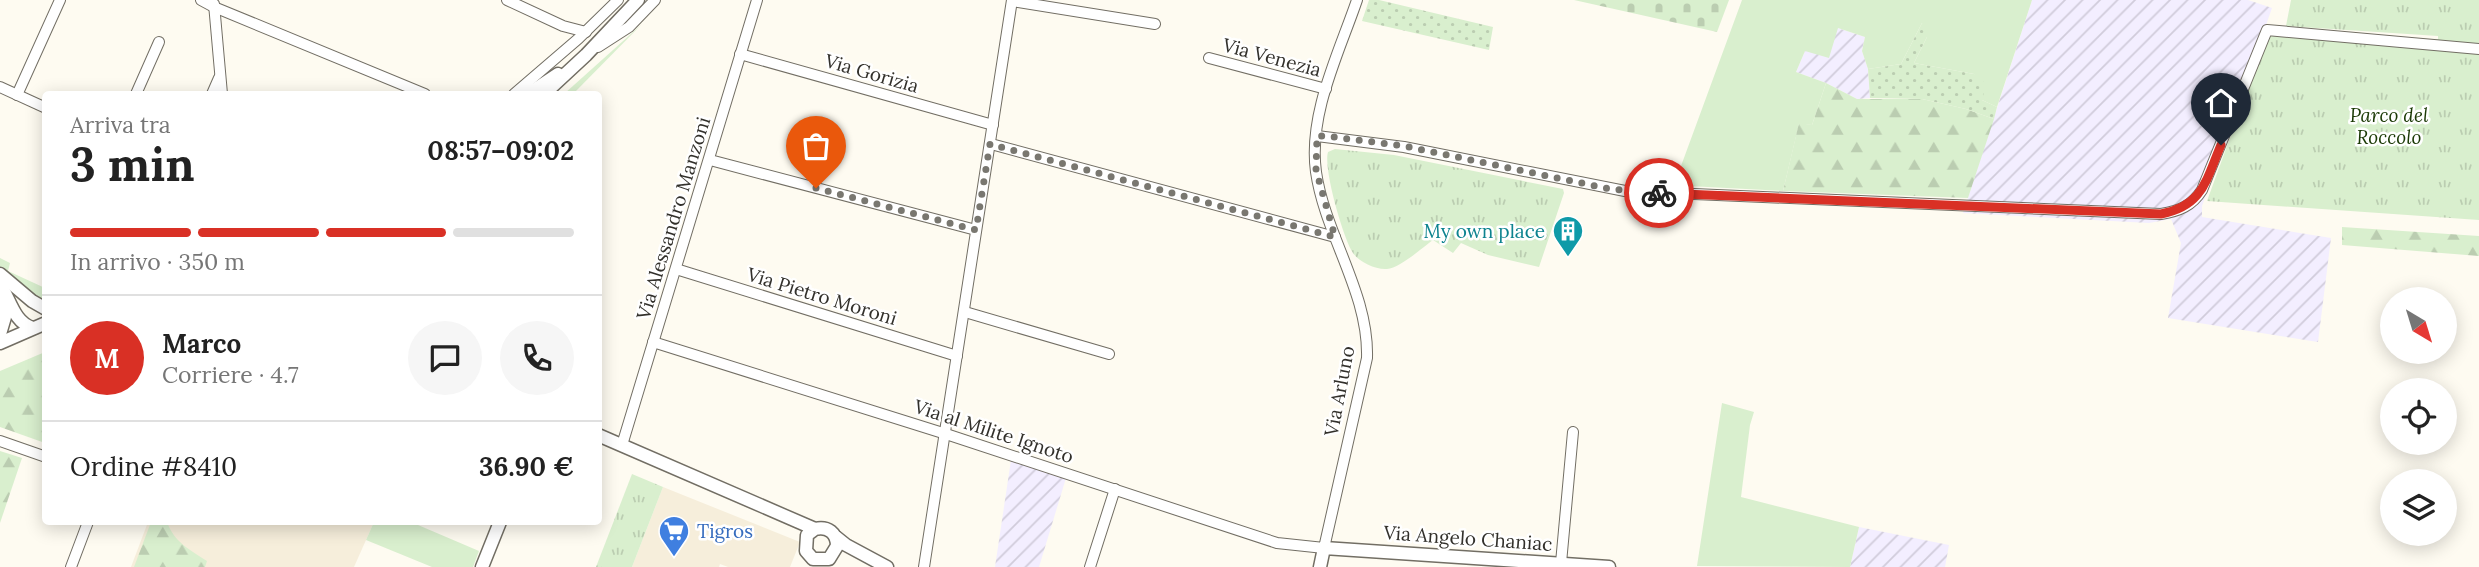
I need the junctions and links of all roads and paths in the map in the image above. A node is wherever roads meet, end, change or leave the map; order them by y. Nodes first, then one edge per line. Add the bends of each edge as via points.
1 (60, 0) edge
2 (201, 0) edge
3 (507, 0) edge
4 (618, 0) edge
5 (638, 0) edge
6 (655, 0) edge
7 (757, 0) edge
8 (1357, 0) edge
9 (1012, 1) edge
10 (214, 4) edge
11 (1156, 24) dead end
12 (564, 26) junction
13 (586, 32) junction
14 (159, 42) dead end
15 (572, 45) junction
16 (2479, 49) edge
17 (740, 54) junction
18 (1209, 58) dead end
19 (581, 59) junction
20 (219, 78) junction
21 (0, 87) edge
22 (1326, 89) junction
23 (137, 91) edge
24 (213, 91) edge
25 (221, 91) edge
26 (418, 91) edge
27 (518, 91) edge
28 (533, 91) edge
29 (547, 91) edge
30 (17, 95) junction
31 (42, 106) edge
32 (993, 125) junction
33 (1317, 136) junction
34 (990, 144) junction
35 (710, 160) junction
36 (976, 230) junction
37 (1335, 237) junction
38 (676, 268) junction
39 (0, 274) edge
40 (2, 286) edge
41 (42, 307) edge
42 (965, 312) junction
43 (42, 325) edge
44 (33, 328) junction
45 (0, 334) edge
46 (653, 342) junction
47 (0, 343) edge
48 (1109, 354) dead end
49 (957, 356) junction
50 (1573, 432) dead end
51 (946, 434) junction
52 (602, 437) edge
53 (0, 441) edge
54 (622, 445) junction
55 (42, 456) edge
56 (1115, 489) junction
57 (87, 525) edge
58 (499, 525) edge
59 (811, 533) junction
60 (836, 537) junction
61 (1324, 548) junction
62 (869, 557) junction
63 (819, 561) edge
64 (1561, 563) junction
65 (71, 567) edge
66 (482, 567) edge
67 (887, 567) edge
68 (924, 567) edge
69 (1090, 567) edge
70 (1320, 567) edge
71 (1609, 567) edge

1 - 30 street
2 - 10 street
3 - 12 street
4 - 13 street
5 - 19 street
6 - 19 street via 629,27
7 - 17 street, Via Alessandro Manzoni
8 - 22 street, Via Arluno
9 - 11 street
9 - 32 street
10 - 20 street
10 - 26 street
12 - 13 street
12 - 15 street
13 - 15 street
14 - 23 street
15 - 27 street
16 - 33 street via 2267,30 2202,190 2189,205 2161,214 1625,191 1404,146
17 - 32 street, Via Gorizia
17 - 35 street, Via Alessandro Manzoni
18 - 22 street, Via Venezia
19 - 28 street
19 - 29 street
20 - 24 street
20 - 25 street
21 - 30 street
22 - 33 street, Via Arluno
30 - 31 street
32 - 34 street
33 - 37 street, Via Arluno via 1316,170
34 - 36 street
34 - 37 street
35 - 36 street
35 - 38 street, Via Alessandro Manzoni
36 - 42 street
37 - 61 street, Via Arluno via 1362,317 1367,358
38 - 46 street, Via Alessandro Manzoni
38 - 49 street, Via Pietro Moroni
39 - 41 street
40 - 44 street via 19,319
40 - 45 street via 6,311
42 - 48 street
42 - 49 street
43 - 44 street
44 - 47 street
46 - 51 street, Via al Milite Ignoto
46 - 54 street, Via Alessandro Manzoni
49 - 51 street
50 - 64 street
51 - 56 street, Via al Milite Ignoto
51 - 68 street
52 - 54 street
53 - 55 street
54 - 59 street via 778,513
56 - 61 street, Via al Milite Ignoto via 1277,542
56 - 69 street
57 - 65 street
58 - 66 street
59 - 60 street via 826,528
59 - 63 street via 806,551
60 - 62 street
60 - 63 street via 838,546
61 - 64 street, Via Angelo Chaniac
61 - 70 street
62 - 63 street via 844,553
62 - 67 street
64 - 71 street, Via Angelo Chaniac

